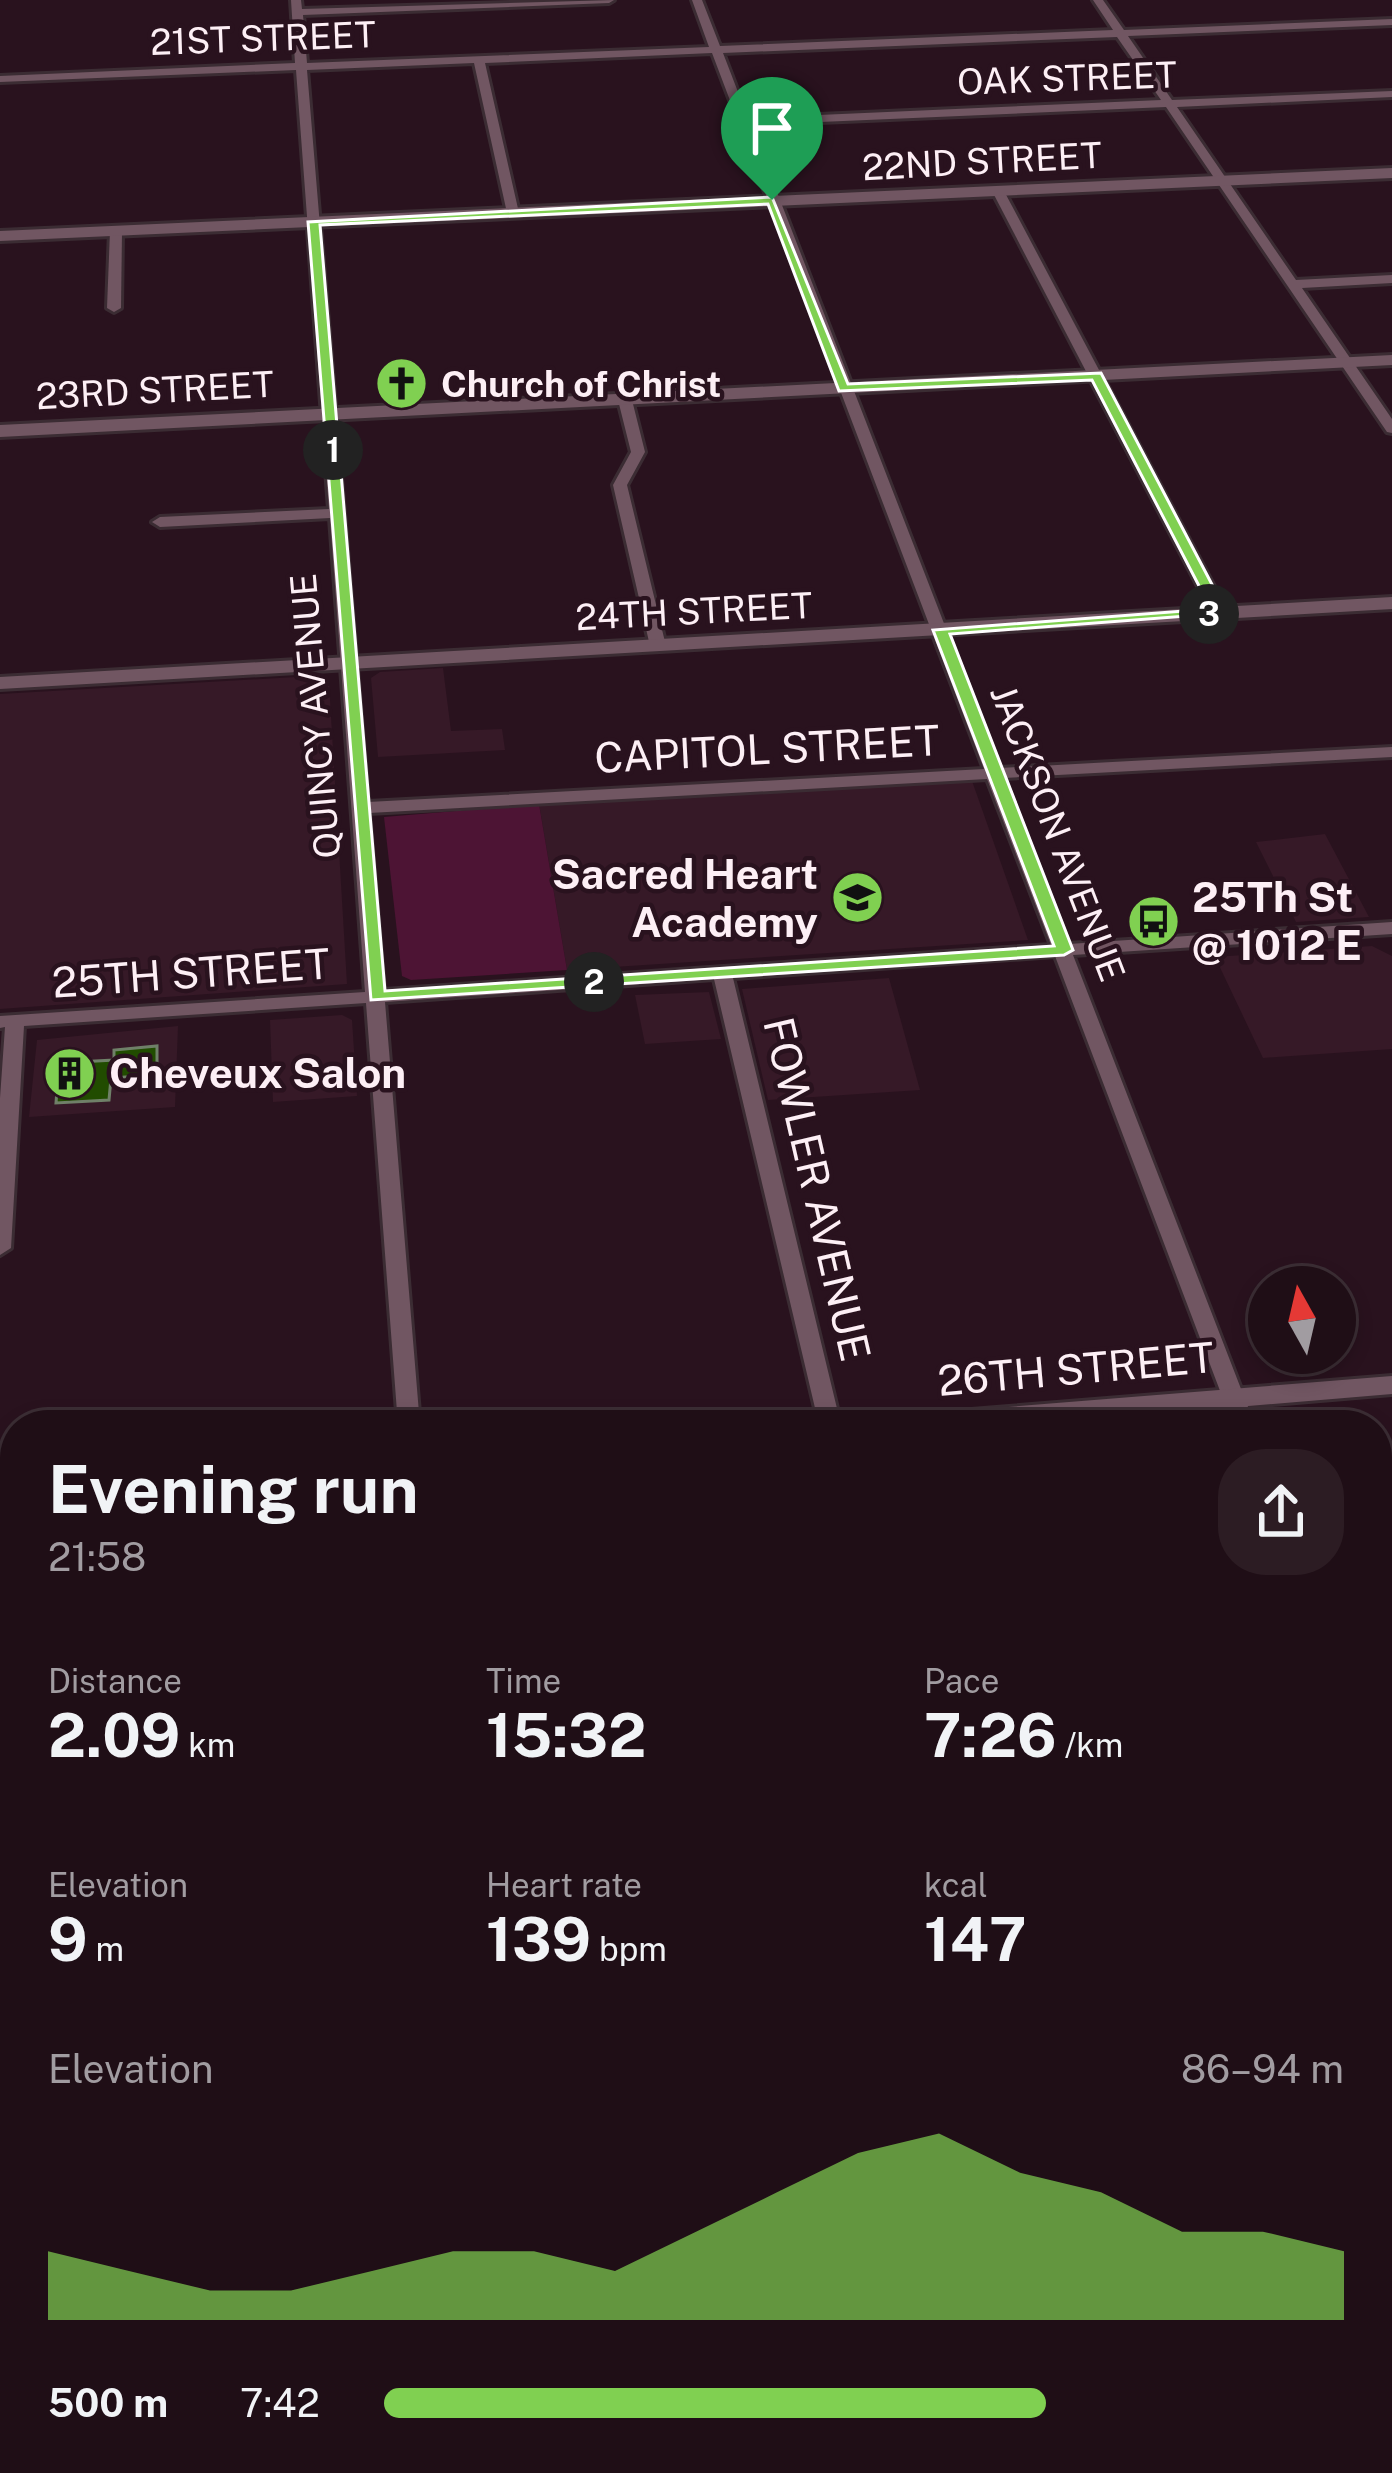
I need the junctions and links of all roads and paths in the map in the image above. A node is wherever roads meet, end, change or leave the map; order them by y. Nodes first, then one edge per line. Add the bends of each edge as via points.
1 (609, 0) edge
2 (697, 0) edge
3 (1097, 0) edge
4 (297, 6) edge
5 (1392, 22) edge
6 (1120, 34) junction
7 (717, 50) junction
8 (479, 59) junction
9 (302, 66) junction
10 (0, 79) edge
11 (1392, 94) edge
12 (1168, 103) junction
13 (744, 122) junction
14 (1392, 173) edge
15 (1222, 181) junction
16 (998, 191) junction
17 (772, 200) junction
18 (513, 213) junction
19 (314, 222) junction
20 (116, 230) junction
21 (0, 236) edge
22 (1392, 279) edge
23 (1293, 284) junction
24 (114, 308) dead end
25 (1392, 360) edge
26 (1346, 363) junction
27 (1097, 376) junction
28 (843, 388) junction
29 (625, 400) junction
30 (330, 415) junction
31 (1392, 429) edge
32 (0, 431) edge
33 (338, 513) junction
34 (160, 522) dead end
35 (1392, 603) edge
36 (1220, 613) junction
37 (941, 630) junction
38 (658, 646) junction
39 (350, 663) junction
40 (0, 683) edge
41 (1392, 752) edge
42 (996, 773) junction
43 (362, 808) junction
44 (1392, 928) edge
45 (1064, 950) junction
46 (722, 973) junction
47 (377, 997) junction
48 (8, 1022) edge
49 (0, 1248) edge
50 (1392, 1385) edge
51 (408, 1410) edge
52 (826, 1410) edge
53 (1238, 1410) edge
54 (1250, 1410) edge

1 - 4 street
2 - 7 street, JACKSON AVENUE
3 - 6 street
4 - 9 street, QUINCY AVENUE
5 - 6 street, 21ST STREET
6 - 7 street, 21ST STREET
6 - 12 street
7 - 8 street, 21ST STREET
7 - 13 street, JACKSON AVENUE
8 - 9 street, 21ST STREET
8 - 18 street
9 - 10 street, 21ST STREET
9 - 19 street, QUINCY AVENUE
11 - 12 street, OAK STREET
12 - 13 street, OAK STREET
12 - 15 street
13 - 17 street, JACKSON AVENUE
14 - 15 street, 22ND STREET
15 - 16 street, 22ND STREET
15 - 23 street
16 - 17 street, 22ND STREET
16 - 27 street
17 - 18 street, 22ND STREET
17 - 28 street, JACKSON AVENUE
18 - 19 street, 22ND STREET
19 - 20 street, 22ND STREET
19 - 30 street, QUINCY AVENUE
20 - 21 street, 22ND STREET
20 - 24 street
22 - 23 street
23 - 26 street
25 - 26 street, 23RD STREET
26 - 27 street, 23RD STREET
26 - 31 street
27 - 28 street, 23RD STREET
27 - 36 street
28 - 29 street, 23RD STREET
28 - 37 street, JACKSON AVENUE
29 - 30 street, 23RD STREET
29 - 38 street via 638,452 620,484
30 - 32 street, 23RD STREET
30 - 33 street, QUINCY AVENUE
33 - 34 street
33 - 39 street, QUINCY AVENUE
35 - 36 street, 24TH STREET
36 - 37 street, 24TH STREET
37 - 38 street, 24TH STREET
37 - 42 street, JACKSON AVENUE
38 - 39 street, 24TH STREET
39 - 40 street, 24TH STREET
39 - 43 street, QUINCY AVENUE
41 - 42 street, CAPITOL STREET
42 - 43 street, CAPITOL STREET
42 - 45 street, JACKSON AVENUE
43 - 47 street, QUINCY AVENUE
44 - 45 street, 25TH STREET
45 - 46 street, 25TH STREET
45 - 53 street, JACKSON AVENUE
46 - 47 street, 25TH STREET
46 - 52 street, FOWLER AVENUE
47 - 48 street, 25TH STREET
47 - 51 street, QUINCY AVENUE
48 - 49 street
50 - 54 street, 26TH STREET

